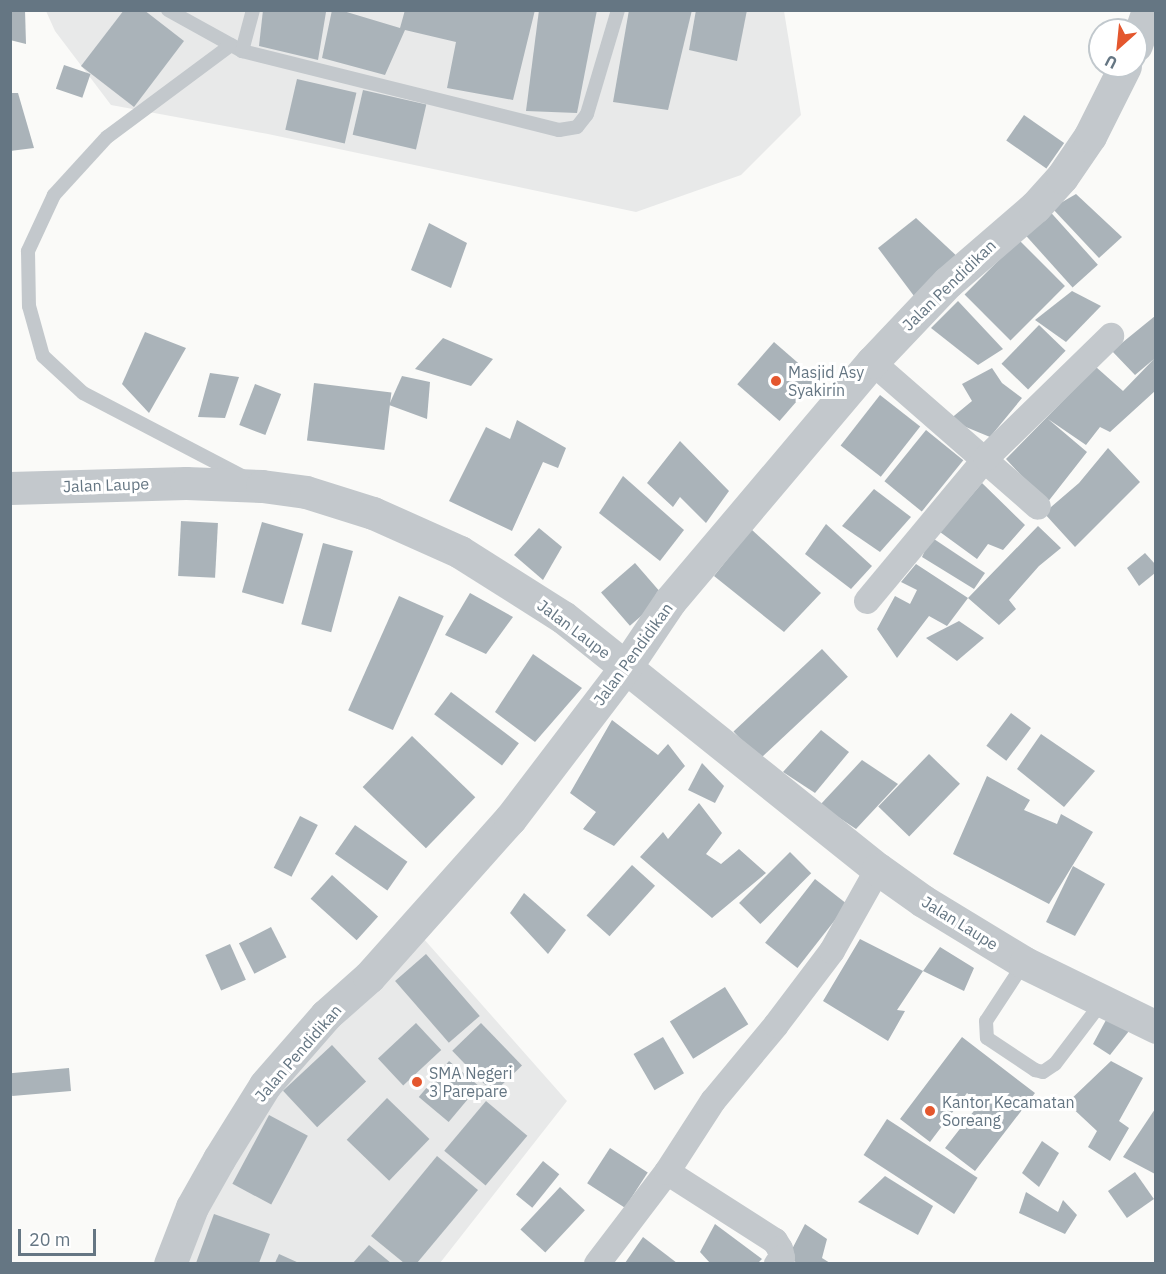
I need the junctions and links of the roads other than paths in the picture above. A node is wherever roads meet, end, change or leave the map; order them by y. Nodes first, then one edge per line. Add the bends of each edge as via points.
1 (168, 10) edge
2 (253, 10) edge
3 (618, 10) edge
4 (236, 48) junction
5 (1119, 78) edge
6 (1110, 336) dead end
7 (872, 362) junction
8 (986, 458) junction
9 (262, 486) junction
10 (10, 488) edge
11 (1038, 507) dead end
12 (867, 602) dead end
13 (625, 668) junction
14 (878, 868) junction
15 (1024, 963) junction
16 (1102, 1002) junction
17 (1155, 1027) edge
18 (667, 1172) junction
19 (170, 1263) edge
20 (597, 1263) edge
21 (777, 1263) edge

1 - 4 lane
2 - 4 lane
3 - 4 lane via 587,114 577,127 560,130
4 - 9 lane via 107,137 54,195 28,251 29,306 43,356 83,393
5 - 7 street, Jalan Pendidikan via 1090,136 1062,177 1035,207 948,282
6 - 8 street
7 - 8 street
7 - 13 street, Jalan Pendidikan via 670,601
8 - 11 street
8 - 12 street
9 - 10 street, Jalan Laupe via 186,483
9 - 13 street, Jalan Laupe via 306,492 373,513 460,552 563,617
13 - 14 street, Jalan Laupe
13 - 19 street, Jalan Pendidikan via 510,819 384,962 326,1015 265,1085 192,1207
14 - 15 street, Jalan Laupe via 923,901
14 - 18 street via 832,951 713,1101
15 - 16 street, Jalan Laupe
15 - 16 lane via 986,1021 987,1038 1035,1070 1043,1072 1055,1064
16 - 17 street, Jalan Laupe
18 - 20 street
18 - 21 street via 775,1242 782,1258

